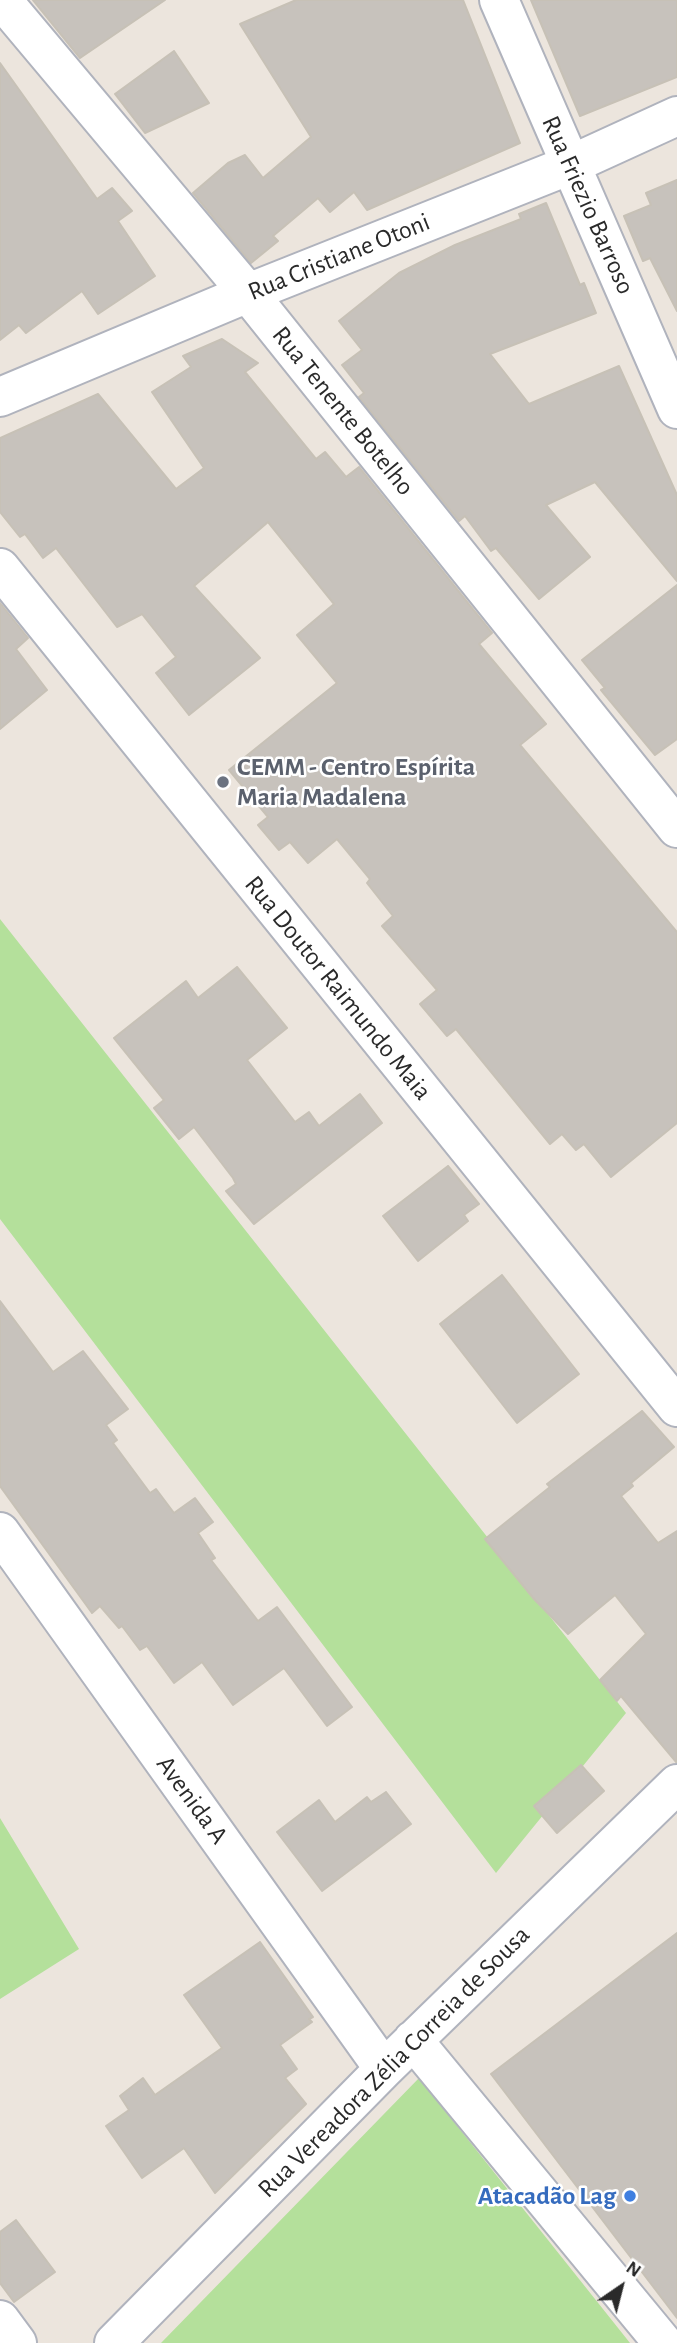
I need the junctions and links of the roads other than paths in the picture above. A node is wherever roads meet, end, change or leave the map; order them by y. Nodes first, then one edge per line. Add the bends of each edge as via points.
1 (2, 0) edge
2 (499, 0) edge
3 (677, 116) edge
4 (570, 165) junction
5 (248, 293) junction
6 (0, 397) edge
7 (677, 410) edge
8 (0, 568) edge
9 (677, 828) edge
10 (677, 1407) edge
11 (0, 1532) edge
12 (677, 1784) edge
13 (413, 2040) junction
14 (384, 2069) junction
15 (0, 2320) edge
16 (17, 2343) edge
17 (114, 2343) edge
18 (663, 2343) edge

1 - 5 street, Rua Tenente Botelho
2 - 4 street, Rua Friezio Barroso
3 - 4 street, Rua Cristiane Otoni
4 - 5 street, Rua Cristiane Otoni
4 - 7 street, Rua Friezio Barroso
5 - 6 street, Rua Cristiane Otoni
5 - 9 street, Rua Tenente Botelho
8 - 10 street, Rua Doutor Raimundo Maia
11 - 14 street, Avenida A
12 - 13 street, Rua Vereadora Zélia Correia de Sousa
13 - 14 street, Rua Vereadora Zélia Correia de Sousa
13 - 18 street
14 - 17 street, Rua Vereadora Zélia Correia de Sousa
15 - 16 street

